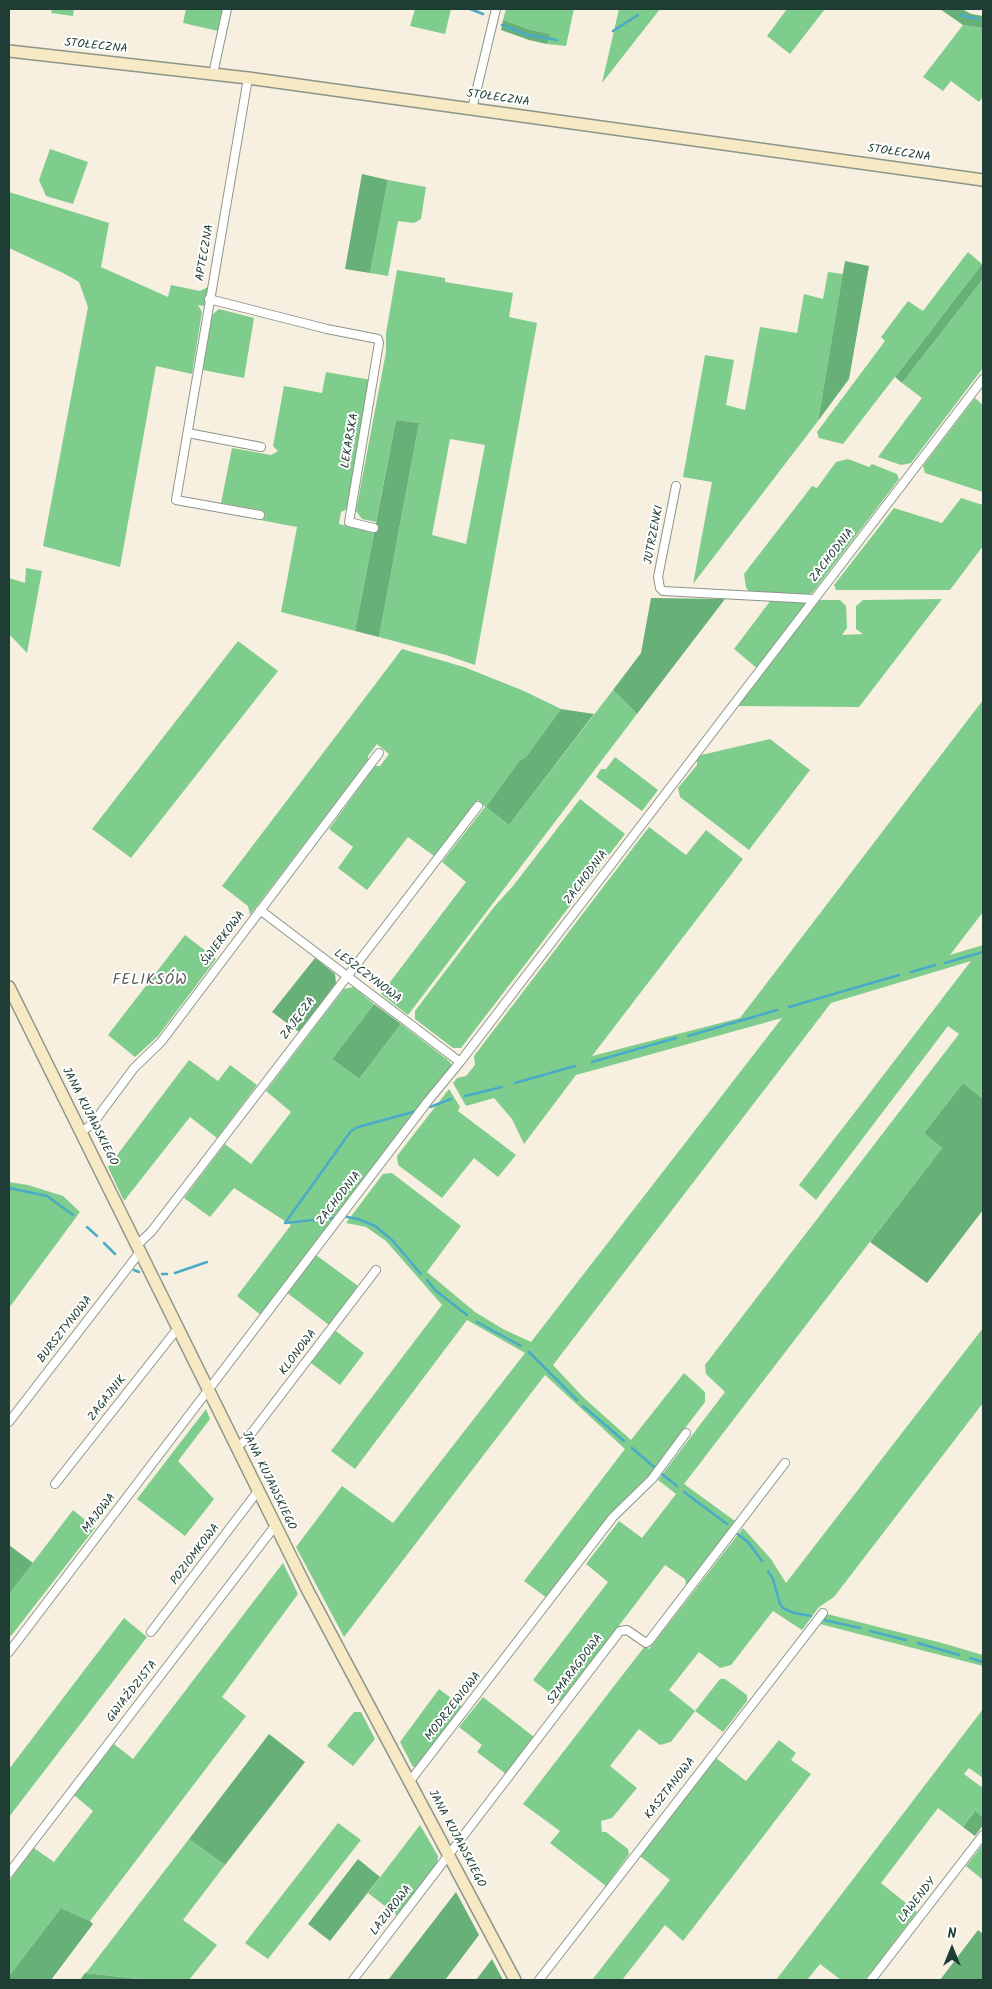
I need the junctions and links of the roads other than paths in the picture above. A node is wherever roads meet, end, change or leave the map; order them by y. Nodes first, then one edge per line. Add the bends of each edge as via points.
1 (227, 9) edge
2 (496, 9) edge
3 (9, 51) edge
4 (213, 74) junction
5 (248, 78) junction
6 (472, 109) junction
7 (983, 180) edge
8 (210, 299) junction
9 (983, 379) edge
10 (188, 432) junction
11 (261, 447) dead end
12 (676, 486) dead end
13 (260, 515) dead end
14 (374, 528) dead end
15 (814, 599) junction
16 (379, 753) dead end
17 (478, 806) dead end
18 (260, 910) junction
19 (347, 975) junction
20 (9, 987) edge
21 (460, 1062) junction
22 (82, 1132) junction
23 (139, 1248) junction
24 (376, 1270) dead end
25 (178, 1328) junction
26 (208, 1390) junction
27 (9, 1422) edge
28 (686, 1433) dead end
29 (237, 1447) junction
30 (785, 1463) dead end
31 (55, 1484) dead end
32 (258, 1491) junction
33 (275, 1526) junction
34 (823, 1613) dead end
35 (151, 1632) dead end
36 (9, 1652) edge
37 (410, 1781) junction
38 (983, 1835) edge
39 (449, 1856) junction
40 (9, 1873) edge
41 (353, 1980) edge
42 (515, 1980) edge
43 (539, 1980) edge
44 (871, 1980) edge

1 - 4 street
2 - 6 street
3 - 4 main road, STOŁECZNA
4 - 5 main road, STOŁECZNA
5 - 6 main road, STOŁECZNA
5 - 8 street, APTECZNA
6 - 7 main road, STOŁECZNA
8 - 10 street, APTECZNA
8 - 14 street, LEKARSKA via 378,339 349,522
9 - 15 street, ZACHODNIA
10 - 11 street
10 - 13 street, APTECZNA via 176,500
12 - 15 street, JUTRZENKI via 658,577 663,591
15 - 21 street, ZACHODNIA
16 - 18 street, ŚWIERKOWA
17 - 19 street, ZAJĘCZA
18 - 19 street, LESZCZYNOWA
18 - 22 street, ŚWIERKOWA via 161,1042 134,1068 94,1122
19 - 21 street, LESZCZYNOWA
19 - 23 street, ZAJĘCZA
20 - 22 main road, JANA KUJAWSKIEGO
21 - 26 street, ZACHODNIA
22 - 23 main road, JANA KUJAWSKIEGO
23 - 25 main road, JANA KUJAWSKIEGO
23 - 27 street, BURSZTYNOWA
24 - 29 street, KLONOWA via 248,1439
25 - 26 main road, JANA KUJAWSKIEGO
25 - 31 street, ZAGAJNIK
26 - 29 main road, JANA KUJAWSKIEGO
26 - 36 street, MAJOWA
28 - 37 street, MODRZEWIOWA via 652,1479 613,1518
29 - 32 main road, JANA KUJAWSKIEGO
30 - 39 street, SZMARAGDOWA via 649,1641 627,1630 620,1631
32 - 33 main road, JANA KUJAWSKIEGO
32 - 35 street, POZIOMKOWA
33 - 37 main road, JANA KUJAWSKIEGO
33 - 40 street, GWIAŹDZISTA
34 - 43 street, KASZTANOWA
37 - 39 main road, JANA KUJAWSKIEGO
38 - 44 street, LAWENDY
39 - 41 street, LAZUROWA
39 - 42 main road, JANA KUJAWSKIEGO

